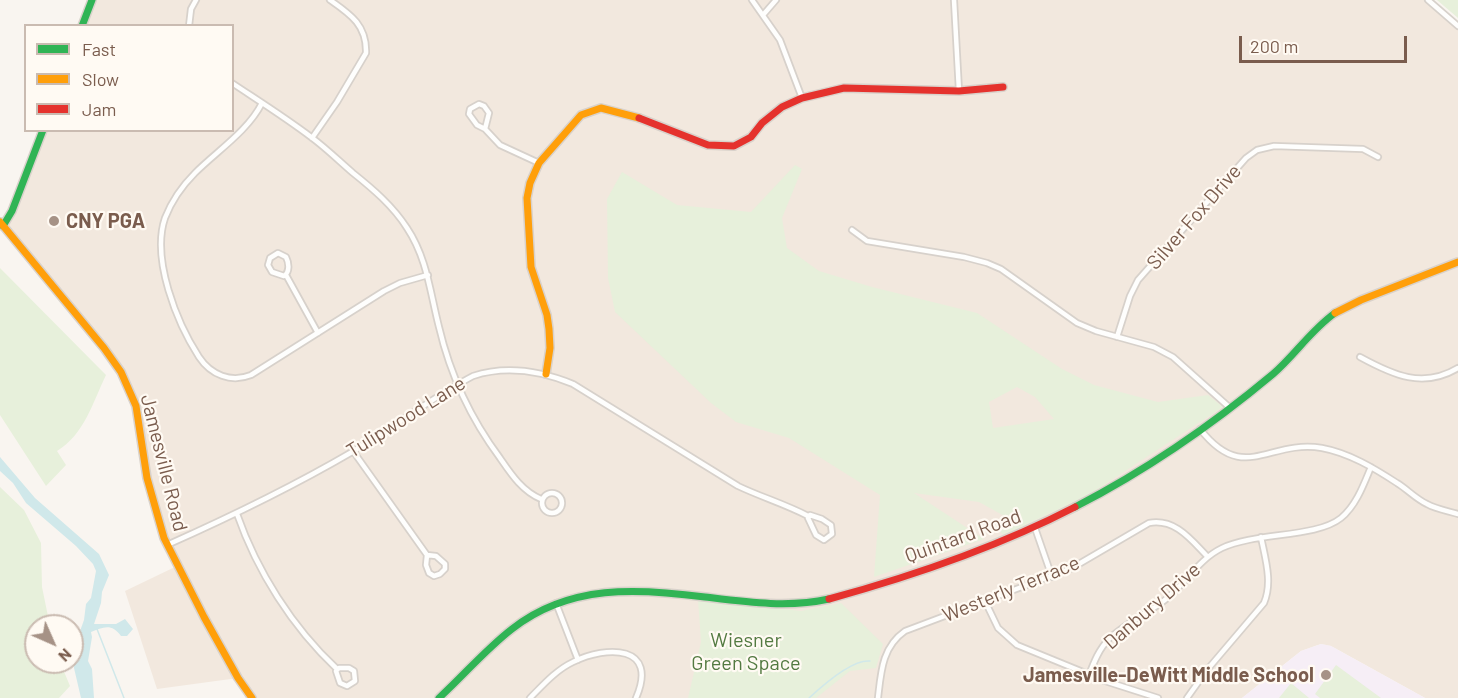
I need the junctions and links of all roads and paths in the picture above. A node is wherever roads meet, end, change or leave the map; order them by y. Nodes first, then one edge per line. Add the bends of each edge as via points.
1 (92, 0) edge
2 (195, 0) edge
3 (330, 0) edge
4 (752, 0) edge
5 (776, 0) edge
6 (954, 0) edge
7 (1428, 0) edge
8 (763, 15) junction
9 (83, 24) edge
10 (189, 24) edge
11 (1458, 26) edge
12 (234, 84) edge
13 (1003, 87) dead end
14 (959, 91) junction
15 (802, 98) junction
16 (262, 104) junction
17 (485, 129) junction
18 (42, 132) edge
19 (312, 138) junction
20 (1378, 157) dead end
21 (539, 163) junction
22 (2, 224) edge
23 (852, 230) dead end
24 (1458, 262) edge
25 (286, 275) junction
26 (428, 275) junction
27 (318, 333) junction
28 (1117, 337) junction
29 (1360, 357) dead end
30 (1458, 368) edge
31 (546, 374) junction
32 (458, 384) junction
33 (1229, 407) junction
34 (1200, 429) junction
35 (353, 451) junction
36 (1371, 467) junction
37 (541, 499) junction
38 (237, 514) junction
39 (1458, 514) edge
40 (808, 516) junction
41 (1035, 528) junction
42 (1261, 537) junction
43 (167, 546) junction
44 (427, 555) junction
45 (1208, 558) junction
46 (1052, 577) junction
47 (985, 601) junction
48 (556, 603) junction
49 (578, 660) junction
50 (337, 669) junction
51 (1089, 675) junction
52 (252, 698) edge
53 (439, 698) edge
54 (530, 698) edge
55 (636, 698) edge
56 (878, 698) edge
57 (1158, 698) edge
58 (1187, 698) edge

1 - 9 street
2 - 10 street
3 - 19 street via 358,21 366,52
4 - 8 street
5 - 8 street
6 - 14 street
7 - 11 street
8 - 15 street via 780,40
12 - 16 street
13 - 14 street
14 - 15 street via 844,88
15 - 21 street via 782,107 751,137 735,146 708,145 647,120 601,108 574,121
16 - 19 street
16 - 27 street via 174,199 162,236 167,283 179,318 200,358 223,377 245,378
17 - 17 street via 469,114 479,104 489,113
17 - 21 street via 500,145
18 - 22 street via 12,211
19 - 26 street via 395,211 418,249
20 - 28 street, Silver Fox Drive via 1363,149 1274,146 1257,150 1138,280
21 - 31 street via 530,183 527,206 531,267 549,329
22 - 43 street, Jamesville Road via 121,372 136,406 147,478
23 - 28 street via 867,241 987,262 1077,323
24 - 33 street, Quintard Road via 1333,314 1285,363
25 - 25 street via 286,257 273,256 268,261 270,270
25 - 27 street
26 - 27 street via 400,283
26 - 32 street via 439,328
28 - 33 street via 1154,347 1173,357
29 - 30 street via 1389,371 1420,379 1443,376
31 - 32 street, Tulipwood Lane via 494,371
31 - 40 street, Tulipwood Lane via 573,384 738,486
32 - 35 street, Tulipwood Lane
32 - 37 street via 489,444 525,489
33 - 34 street, Quintard Road
34 - 36 street via 1219,450 1240,458 1296,447 1318,448 1352,457
34 - 41 street, Quintard Road via 1082,505
35 - 38 street, Tulipwood Lane
35 - 44 street
36 - 39 street via 1428,505
36 - 42 street, Danbury Drive via 1350,508 1333,523
37 - 37 street via 556,494 563,502 562,508 557,513 547,512
38 - 43 street, Tulipwood Lane
38 - 50 street via 255,558 275,592
40 - 40 street, Tulipwood Lane via 819,538 824,540 832,534 827,521
41 - 46 street
41 - 48 street, Quintard Road via 877,584 808,603 760,602 647,589 589,594
42 - 45 street, Danbury Drive via 1222,548
42 - 58 street via 1269,582 1264,603
43 - 52 street, Jamesville Road
44 - 44 street via 429,573 440,574 445,564 436,556
45 - 46 street, Westerly Terrace via 1184,532 1155,522 1137,528
45 - 51 street, Danbury Drive via 1167,598 1107,640
46 - 47 street, Westerly Terrace
47 - 51 street via 998,628 1011,641
47 - 56 street, Westerly Terrace via 899,635 884,660
48 - 49 street
48 - 53 street, Quintard Road via 511,629
49 - 54 street via 559,670
49 - 55 street via 618,651 633,656 643,673
50 - 50 street via 340,683 347,686 355,681 354,671
51 - 57 street

